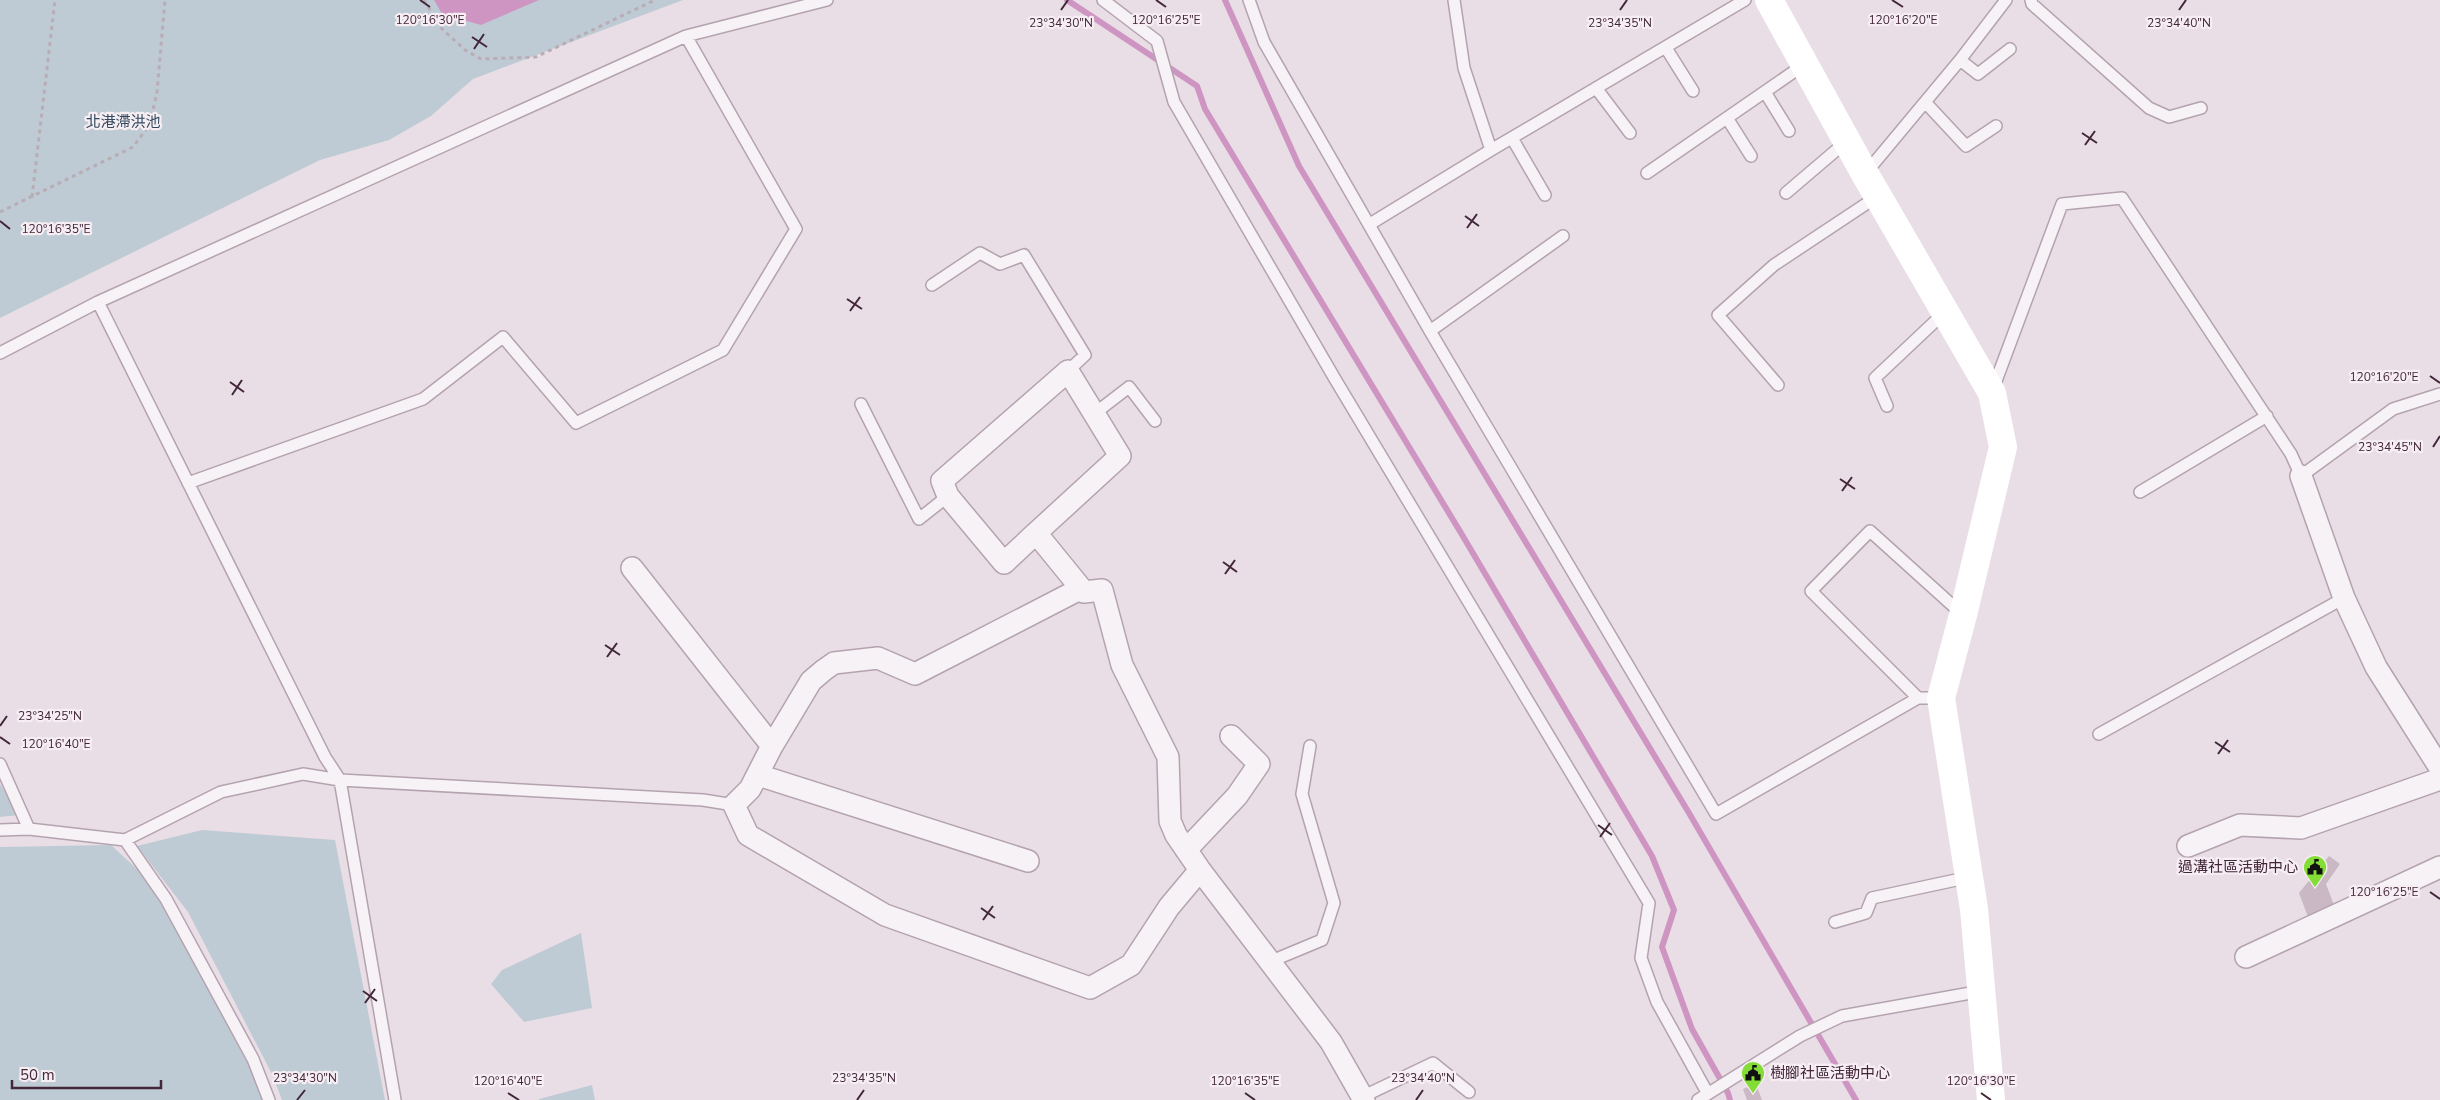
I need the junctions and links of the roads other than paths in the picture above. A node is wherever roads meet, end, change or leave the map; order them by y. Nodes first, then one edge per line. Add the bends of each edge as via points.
1 (827, 0) edge
2 (1103, 0) edge
3 (1249, 0) edge
4 (1454, 0) edge
5 (1745, 0) edge
6 (1769, 0) edge
7 (2006, 0) edge
8 (2031, 0) edge
9 (686, 36) junction
10 (1666, 48) junction
11 (2010, 49) dead end
12 (1960, 60) junction
13 (1805, 64) junction
14 (1596, 88) junction
15 (1693, 91) dead end
16 (1765, 92) junction
17 (1925, 102) junction
18 (2201, 108) dead end
19 (1727, 118) junction
20 (1996, 126) dead end
21 (1789, 131) dead end
22 (1630, 133) dead end
23 (1512, 138) junction
24 (1847, 141) junction
25 (1491, 150) junction
26 (1752, 156) dead end
27 (1647, 173) dead end
28 (1872, 185) junction
29 (1786, 193) dead end
30 (1545, 195) dead end
31 (1370, 224) junction
32 (1564, 236) dead end
33 (932, 285) dead end
34 (98, 302) junction
35 (1945, 312) junction
36 (1430, 331) junction
37 (0, 353) edge
38 (1068, 371) junction
39 (1778, 386) dead end
40 (1992, 393) junction
41 (2440, 394) edge
42 (861, 404) dead end
43 (1887, 406) dead end
44 (1094, 414) junction
45 (2267, 416) junction
46 (1155, 421) dead end
47 (2301, 476) junction
48 (188, 483) junction
49 (2140, 492) dead end
50 (948, 496) junction
51 (1036, 533) junction
52 (632, 568) dead end
53 (1084, 592) junction
54 (2344, 598) junction
55 (1963, 616) junction
56 (1930, 698) junction
57 (2099, 734) dead end
58 (1231, 736) dead end
59 (772, 746) junction
60 (1310, 746) dead end
61 (0, 764) edge
62 (2440, 768) edge
63 (758, 775) junction
64 (2440, 779) edge
65 (340, 780) junction
66 (734, 805) junction
67 (29, 829) junction
68 (0, 830) edge
69 (124, 840) junction
70 (2188, 846) dead end
71 (1186, 850) junction
72 (1028, 861) dead end
73 (2440, 867) edge
74 (1200, 870) junction
75 (1970, 877) junction
76 (1835, 922) dead end
77 (2246, 957) dead end
78 (1268, 962) junction
79 (1982, 992) junction
80 (1469, 1092) dead end
81 (1707, 1094) edge
82 (1364, 1098) edge
83 (269, 1100) edge
84 (396, 1100) edge
85 (1991, 1100) edge

1 - 9 lane
2 - 81 lane via 1157,41 1174,102 1335,379 1649,903 1641,958 1657,1002
3 - 31 lane via 1264,42
4 - 25 lane via 1464,68
5 - 10 lane
6 - 13 street
7 - 12 lane
8 - 18 lane via 2148,108 2170,117
9 - 34 lane
9 - 48 lane via 796,229 723,350 576,423 503,337 423,399
10 - 14 lane
10 - 15 lane
11 - 12 lane via 1978,74
12 - 17 lane
13 - 16 lane
13 - 24 street
14 - 22 lane
14 - 23 lane
16 - 19 lane
16 - 21 lane
17 - 20 lane via 1966,146
17 - 28 lane
19 - 26 lane
19 - 27 lane
23 - 25 lane
23 - 30 lane
24 - 28 street
24 - 29 lane
25 - 31 lane
28 - 35 street
28 - 39 lane via 1718,315
31 - 36 lane
32 - 36 lane
33 - 38 lane via 980,253 1000,264 1024,255 1085,355
34 - 37 lane
34 - 48 lane
35 - 40 street
35 - 43 lane via 1875,378
36 - 56 lane via 1716,814
38 - 44 street
38 - 50 street via 942,481
40 - 45 lane via 2062,204 2122,198
40 - 55 street via 2003,447
41 - 47 lane via 2393,408
42 - 50 lane via 919,519
44 - 46 lane via 1128,387
44 - 51 street via 1120,456
45 - 47 lane
45 - 49 lane
47 - 54 street
48 - 65 lane via 325,757
50 - 51 street via 1004,563
51 - 53 street
52 - 59 street
53 - 59 street via 1078,590 915,674 878,658 834,663 811,681
53 - 71 street via 1102,590 1122,666 1168,756 1170,821
54 - 57 lane
54 - 62 street via 2376,667
55 - 56 street
55 - 56 lane via 1870,530 1812,590
56 - 75 street
58 - 71 street via 1259,764 1237,796
59 - 63 street
60 - 78 lane via 1302,794 1334,903 1322,940
61 - 67 lane
63 - 66 street
63 - 72 street
64 - 70 street via 2301,828 2240,824
65 - 66 lane via 703,800
65 - 69 lane via 303,774 221,792
65 - 84 lane
66 - 74 street via 748,835 885,915 1090,988 1131,965 1169,907
67 - 68 lane
67 - 69 lane
69 - 83 lane via 166,899 253,1059
71 - 74 street
73 - 77 street
74 - 78 street
75 - 76 lane via 1872,898 1866,913
75 - 79 street
78 - 82 street via 1331,1042
79 - 81 lane via 1842,1016 1800,1036
79 - 85 street
80 - 82 lane via 1433,1063

